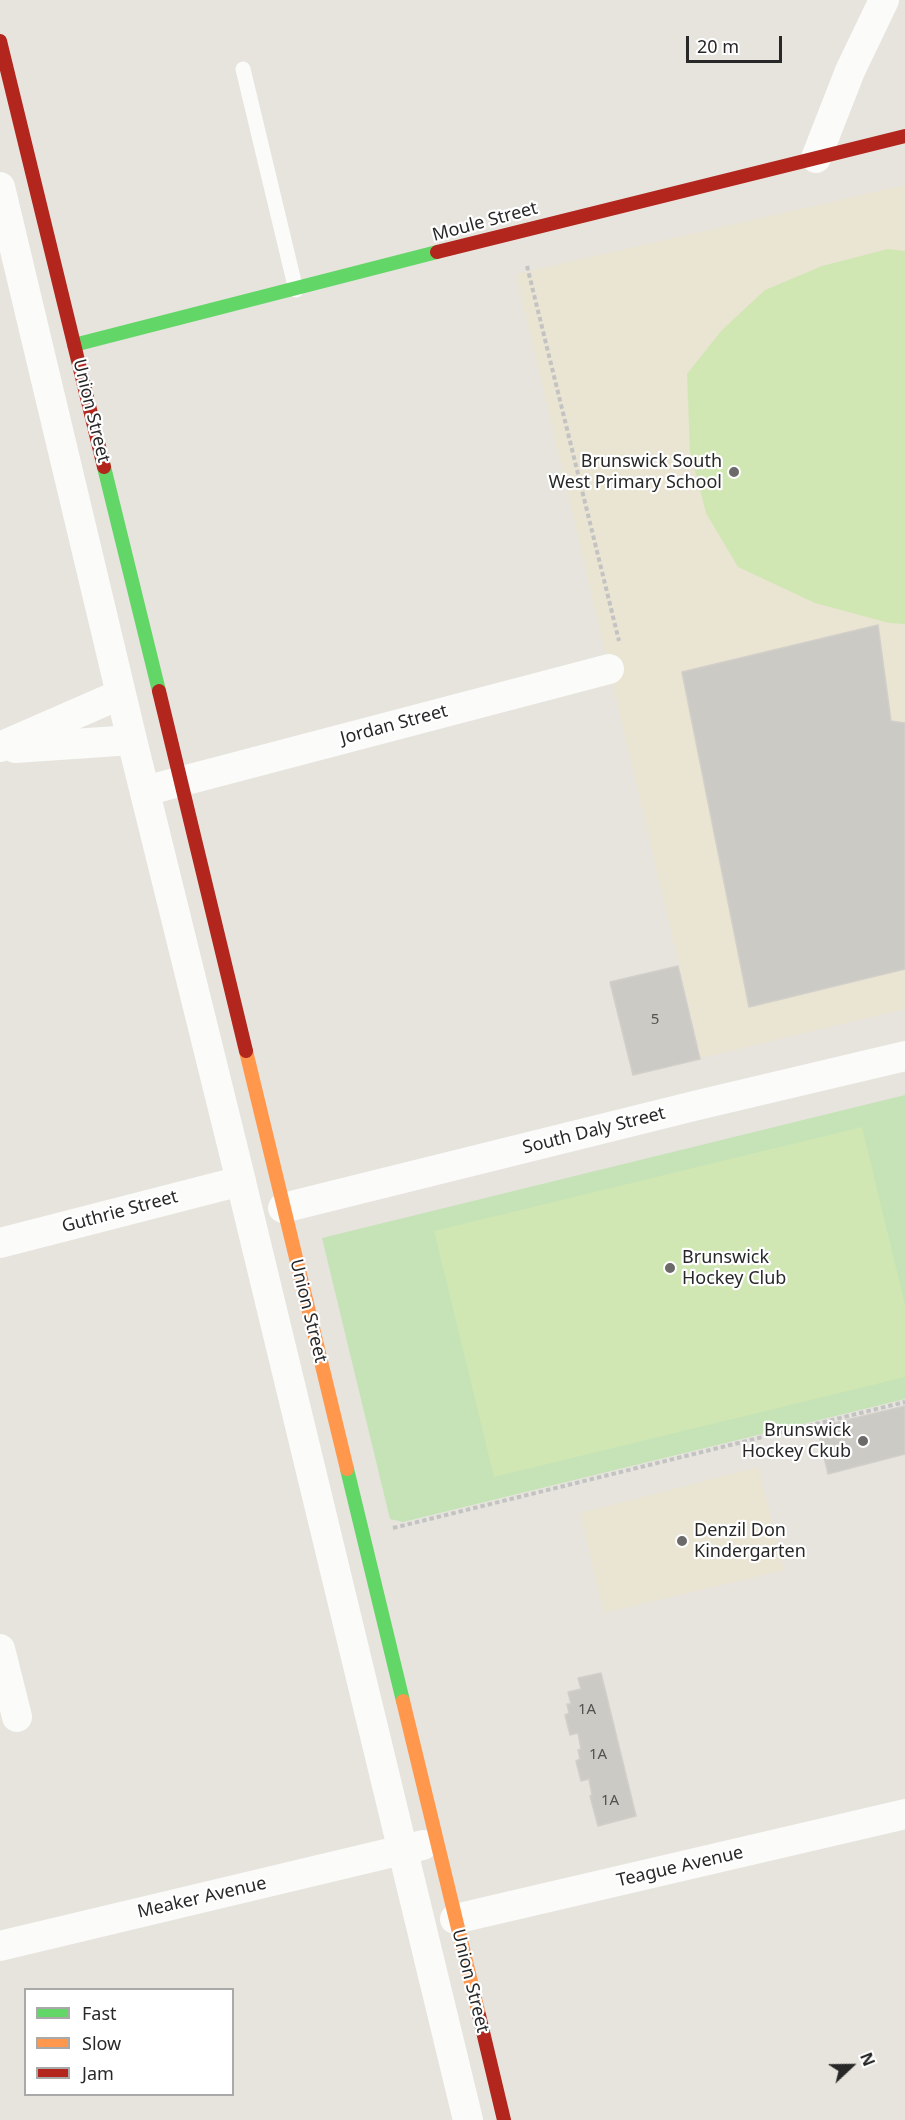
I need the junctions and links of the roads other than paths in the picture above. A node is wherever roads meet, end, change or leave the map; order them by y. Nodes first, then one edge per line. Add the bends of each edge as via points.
1 (884, 0) edge
2 (0, 41) edge
3 (243, 69) dead end
4 (905, 136) edge
5 (816, 159) junction
6 (0, 187) edge
7 (7, 245) edge
8 (297, 290) junction
9 (74, 345) junction
10 (615, 660) road end
11 (121, 694) junction
12 (132, 740) junction
13 (0, 748) edge
14 (180, 781) junction
15 (146, 791) junction
16 (905, 1056) edge
17 (241, 1180) junction
18 (283, 1208) junction
19 (0, 1244) edge
20 (0, 1649) edge
21 (17, 1717) dead end
22 (905, 1814) edge
23 (437, 1842) junction
24 (404, 1850) junction
25 (455, 1919) junction
26 (0, 1946) edge
27 (468, 2120) edge
28 (504, 2120) edge

1 - 5 street via 849,71
2 - 9 street, Union Street
3 - 8 lane
4 - 5 street, Moule Street
5 - 8 street, Moule Street
6 - 7 street, Union Street
7 - 11 street, Union Street
8 - 9 street, Moule Street
9 - 14 street, Union Street
10 - 14 street, Jordan Street
11 - 12 street, Union Street
11 - 13 street
12 - 13 street
12 - 15 street, Union Street
14 - 15 street
14 - 18 street, Union Street
15 - 17 street, Union Street
16 - 18 street, South Daly Street
17 - 19 street, Guthrie Street
17 - 24 street, Union Street
18 - 23 street, Union Street
20 - 21 street
22 - 25 street, Teague Avenue
23 - 24 street
23 - 25 street, Union Street
24 - 26 street, Meaker Avenue
24 - 27 street, Union Street
25 - 28 street, Union Street

